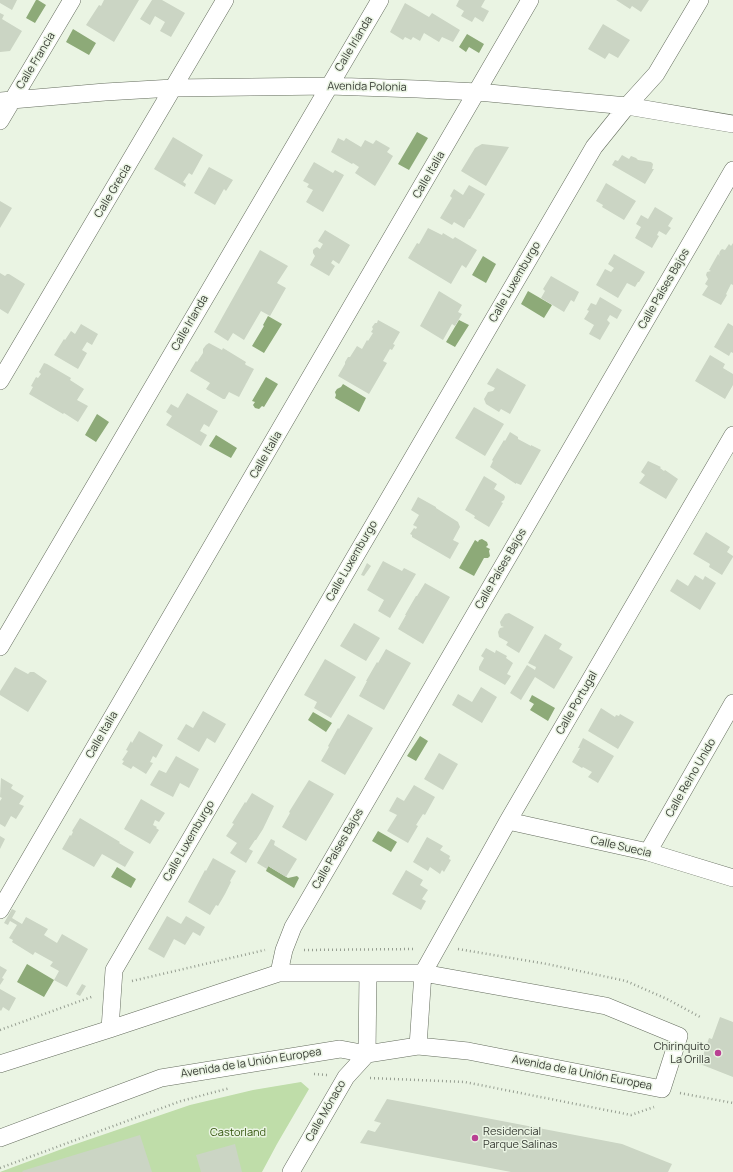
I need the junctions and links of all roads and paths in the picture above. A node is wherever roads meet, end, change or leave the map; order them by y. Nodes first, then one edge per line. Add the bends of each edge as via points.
1 (72, 0) edge
2 (225, 0) edge
3 (380, 0) edge
4 (530, 0) edge
5 (700, 0) edge
6 (329, 86) junction
7 (173, 88) junction
8 (478, 92) junction
9 (6, 100) edge
10 (627, 106) junction
11 (0, 121) edge
12 (733, 124) edge
13 (733, 170) edge
14 (0, 381) edge
15 (733, 435) edge
16 (0, 647) edge
17 (733, 703) edge
18 (508, 822) junction
19 (648, 852) junction
20 (733, 878) edge
21 (0, 910) edge
22 (436, 949) junction
23 (284, 950) junction
24 (279, 973) junction
25 (368, 973) junction
26 (422, 973) junction
27 (113, 989) junction
28 (702, 1018) dead end
29 (110, 1029) junction
30 (0, 1030) edge
31 (418, 1046) junction
32 (367, 1054) junction
33 (0, 1064) edge
34 (662, 1089) junction
35 (733, 1103) edge
36 (0, 1138) edge
37 (291, 1172) edge

1 - 9 street, Calle Francia
2 - 7 street, Calle Grecia
3 - 6 street, Calle Irlanda
4 - 8 street, Calle Italia
5 - 10 street, Calle Luxemburgo via 656,74
6 - 7 street, Avenida Polonia
6 - 8 street, Avenida Polonia
6 - 16 street, Calle Irlanda
7 - 9 street, Avenida Polonia
7 - 14 street, Calle Grecia
8 - 10 street, Avenida Polonia
8 - 21 street, Calle Italia
9 - 11 street, Calle Francia
10 - 12 street, Avenida Polonia
10 - 27 street, Calle Luxemburgo via 594,147 130,942 114,970
13 - 23 street, Calle Países Bajos via 293,927
15 - 18 street, Calle Portugal
17 - 19 street, Calle Reino Unido
18 - 19 street, Calle Suecia
18 - 22 street, Calle Portugal
19 - 20 street, Calle Suecia
22 - 23 path
22 - 26 street, Calle Portugal
22 - 28 path via 451,948 547,964 626,981
23 - 24 street, Calle Países Bajos
23 - 27 path via 265,950 136,980
24 - 25 street, Avenida de la Unión Europea
24 - 29 street, Avenida de la Unión Europea
25 - 26 street, Avenida de la Unión Europea
25 - 32 street
26 - 31 street
26 - 34 street, Avenida de la Unión Europea via 606,1006 679,1036
27 - 29 street, Calle Luxemburgo
27 - 30 path
29 - 33 street, Avenida de la Unión Europea
31 - 32 street, Avenida de la Unión Europea
31 - 34 street, Avenida de la Unión Europea via 468,1051
32 - 36 street, Avenida de la Unión Europea via 340,1049 161,1078
32 - 37 street, Calle Mónaco via 346,1077
34 - 35 path

